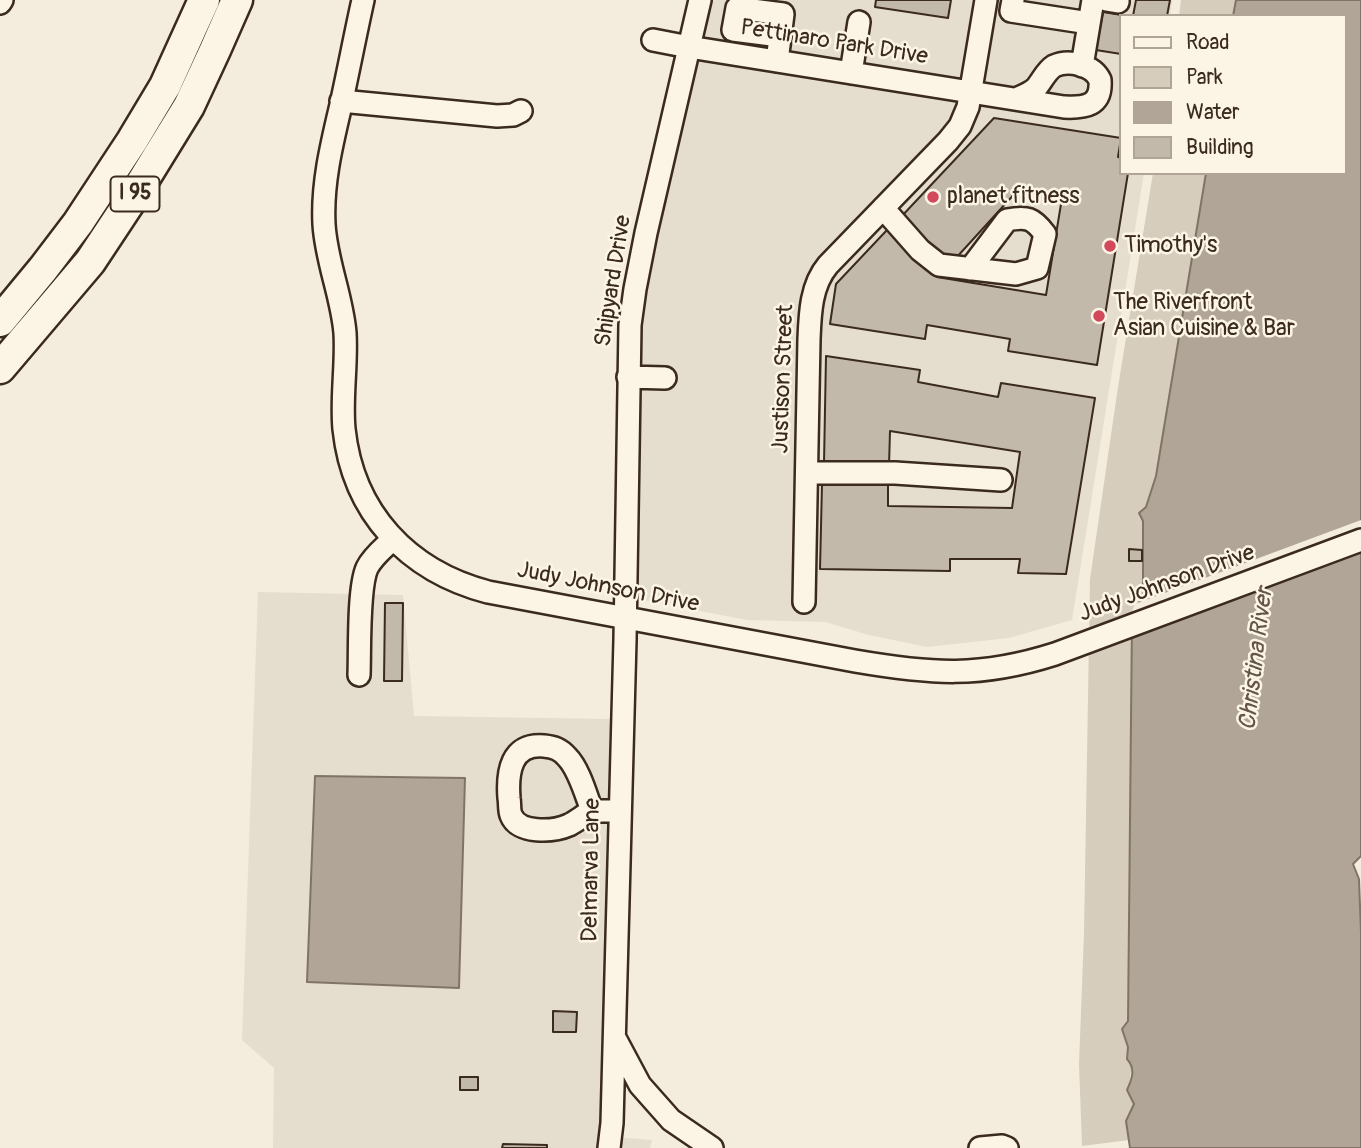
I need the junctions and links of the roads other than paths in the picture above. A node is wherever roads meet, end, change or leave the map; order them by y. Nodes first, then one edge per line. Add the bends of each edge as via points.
1 (204, 0) edge
2 (237, 0) edge
3 (363, 0) edge
4 (986, 0) edge
5 (1013, 0) edge
6 (1093, 0) edge
7 (1106, 0) edge
8 (1118, 0) edge
9 (700, 1) edge
10 (859, 22) dead end
11 (1089, 23) junction
12 (653, 40) dead end
13 (689, 47) junction
14 (777, 61) junction
15 (1082, 66) junction
16 (851, 73) junction
17 (971, 91) junction
18 (1016, 99) junction
19 (341, 101) junction
20 (521, 111) dead end
21 (883, 208) junction
22 (970, 269) dead end
23 (0, 321) edge
24 (0, 368) edge
25 (628, 377) junction
26 (665, 378) dead end
27 (807, 473) junction
28 (1001, 480) dead end
29 (393, 539) junction
30 (1361, 540) edge
31 (804, 602) dead end
32 (625, 618) junction
33 (359, 675) dead end
34 (592, 811) junction
35 (620, 811) junction
36 (615, 1038) junction
37 (609, 1148) edge
38 (712, 1148) edge
39 (980, 1148) edge
40 (1007, 1148) edge

1 - 23 highway, I 95 via 165,86 131,141 78,223
2 - 24 highway, I 95 via 189,106 133,198 89,262
3 - 19 street, Judy Johnson Drive
4 - 17 street
5 - 11 street via 1011,11
6 - 11 street
7 - 8 street
9 - 13 street, Shipyard Drive
9 - 14 street via 783,14
10 - 16 street
11 - 15 street
12 - 13 street, Pettinaro Park Drive
13 - 14 street, Pettinaro Park Drive
13 - 25 street, Shipyard Drive via 635,289
14 - 16 street, Pettinaro Park Drive
15 - 18 street via 1053,67 1035,88
15 - 18 street, Pettinaro Park Drive via 1100,79 1098,96 1088,105 1064,107
16 - 17 street, Pettinaro Park Drive
17 - 18 street, Pettinaro Park Drive
17 - 21 street, Justison Street via 954,134
19 - 20 street via 497,116
19 - 29 street, Judy Johnson Drive via 324,205 326,240 344,321 344,427 359,487
21 - 22 street via 939,265
21 - 27 street, Justison Street via 823,271 813,297
25 - 26 street
25 - 32 street, Shipyard Drive
27 - 28 street
27 - 31 street, Justison Street
29 - 32 street, Judy Johnson Drive via 434,572 470,587
29 - 33 street via 366,570
30 - 32 street, Judy Johnson Drive via 1079,645 1009,666 974,671 933,672 855,661
32 - 35 street, Delmarva Lane
34 - 34 street via 569,758 556,747 533,745 513,761 508,779 511,815 519,824 530,830 567,826
34 - 35 street
35 - 36 street, Delmarva Lane
36 - 37 street, Delmarva Lane
36 - 38 street via 640,1086 671,1121
39 - 40 street

